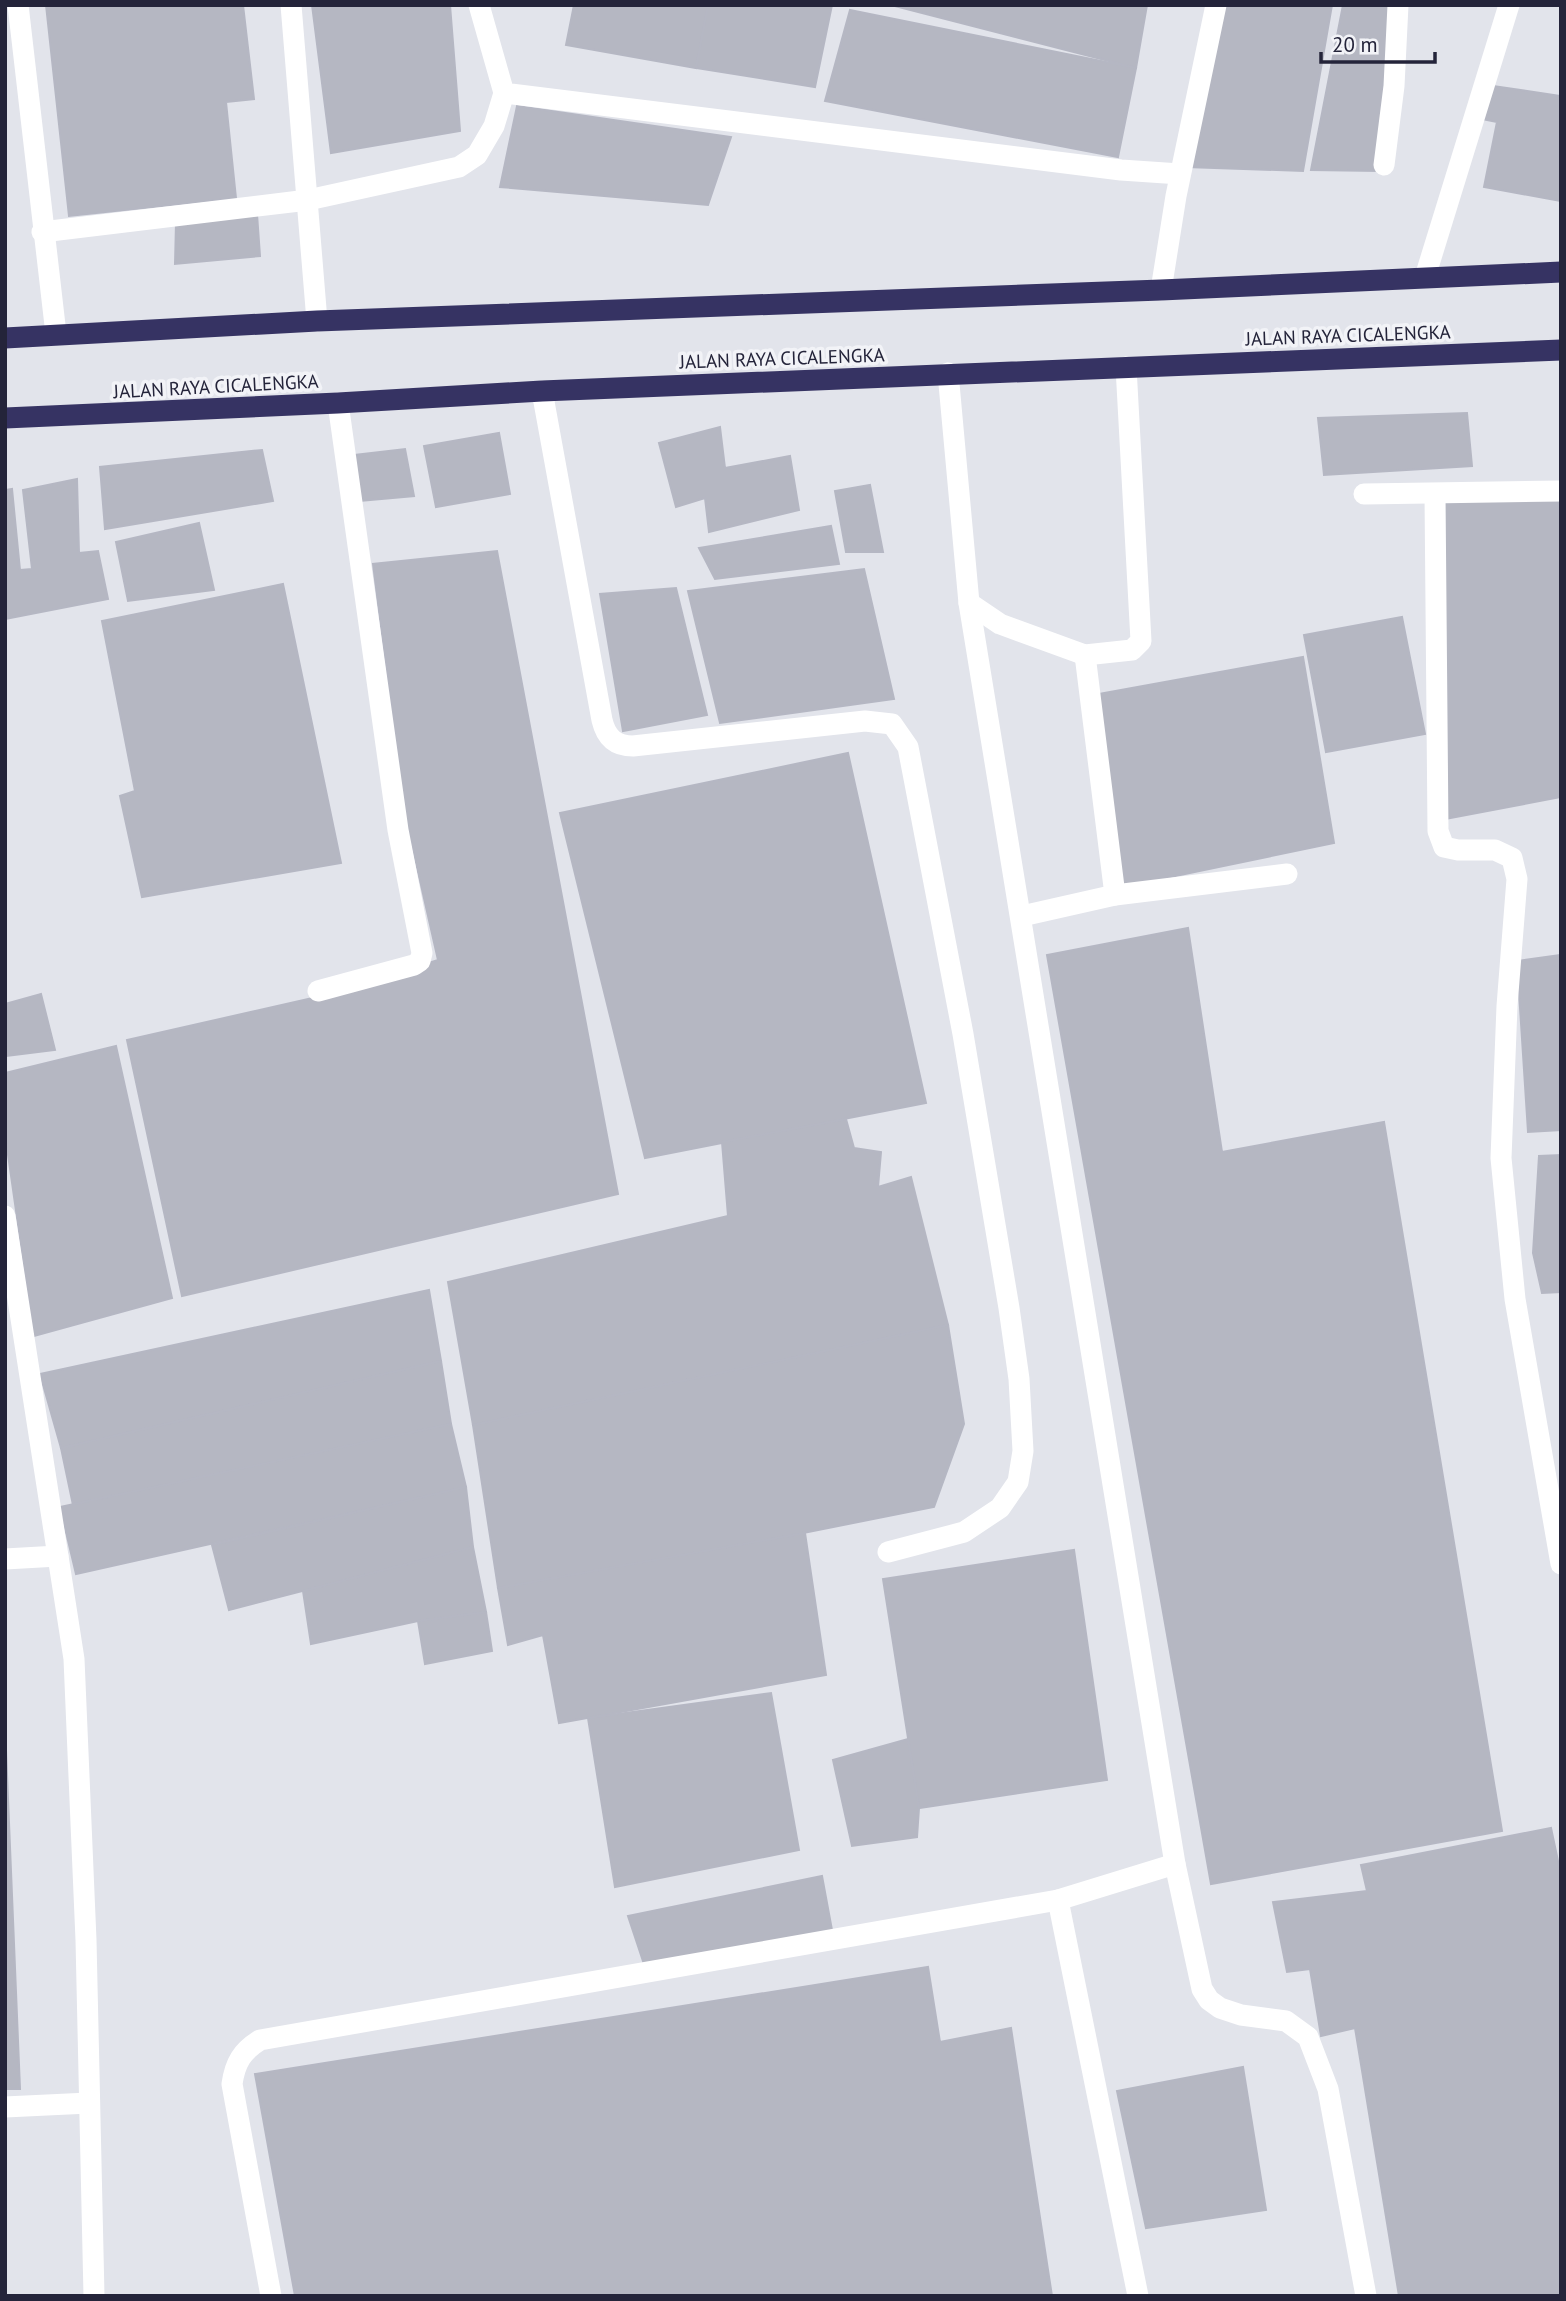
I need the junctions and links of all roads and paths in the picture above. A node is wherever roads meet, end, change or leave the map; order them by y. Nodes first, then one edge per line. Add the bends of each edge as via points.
1 (18, 5) edge
2 (291, 5) edge
3 (479, 5) edge
4 (1216, 5) edge
5 (1398, 5) edge
6 (1509, 5) edge
7 (504, 93) junction
8 (1384, 165) dead end
9 (1180, 174) junction
10 (308, 200) junction
11 (42, 232) junction
12 (1561, 272) edge
13 (1425, 277) junction
14 (1161, 290) junction
15 (317, 321) junction
16 (56, 334) junction
17 (5, 338) edge
18 (1561, 350) edge
19 (1126, 367) junction
20 (948, 373) junction
21 (542, 391) junction
22 (338, 403) junction
23 (5, 418) edge
24 (1561, 491) edge
25 (1364, 494) dead end
26 (1435, 494) junction
27 (970, 603) junction
28 (1085, 655) junction
29 (1287, 874) dead end
30 (1115, 895) junction
31 (1022, 916) junction
32 (318, 991) dead end
33 (5, 1216) edge
34 (1553, 1478) edge
35 (888, 1552) dead end
36 (58, 1556) junction
37 (5, 1559) edge
38 (1561, 1564) edge
39 (1175, 1864) junction
40 (1058, 1900) junction
41 (89, 2103) junction
42 (5, 2107) edge
43 (94, 2296) edge
44 (271, 2296) edge
45 (1138, 2296) edge
46 (1366, 2296) edge

1 - 11 lane
2 - 10 lane
3 - 7 lane
4 - 9 lane
5 - 8 lane
6 - 13 lane
7 - 9 lane
7 - 10 lane via 494,126 477,155 459,167
9 - 14 lane
10 - 11 lane
10 - 15 lane
11 - 16 lane
12 - 13 highway
13 - 14 highway
14 - 15 highway
15 - 16 highway
16 - 17 highway
18 - 19 highway, JALAN RAYA CICALENGKA
19 - 20 highway, JALAN RAYA CICALENGKA
19 - 28 lane via 1141,641 1132,650
20 - 21 highway, JALAN RAYA CICALENGKA
20 - 27 lane
21 - 22 highway, JALAN RAYA CICALENGKA
21 - 35 lane via 602,720 611,739 633,746 866,721 892,724 908,747 1009,1308 1023,1451 1018,1482 1000,1508 964,1532
22 - 23 highway, JALAN RAYA CICALENGKA
22 - 32 lane via 398,830 422,953 414,965
24 - 26 lane
25 - 26 lane
26 - 34 lane via 1438,831 1444,847 1495,850 1512,858 1517,878 1501,1158 1515,1299
27 - 28 lane via 1000,624
27 - 31 lane
28 - 30 lane
29 - 30 lane
30 - 31 lane
31 - 39 lane
33 - 36 lane
34 - 38 lane
36 - 37 lane
36 - 41 lane via 74,1658
39 - 40 lane
39 - 46 lane via 1202,1989 1209,2000 1241,2015 1286,2021 1308,2037 1328,2090
40 - 44 lane via 260,2040 246,2049 234,2067 232,2084
40 - 45 lane
41 - 42 lane
41 - 43 lane

